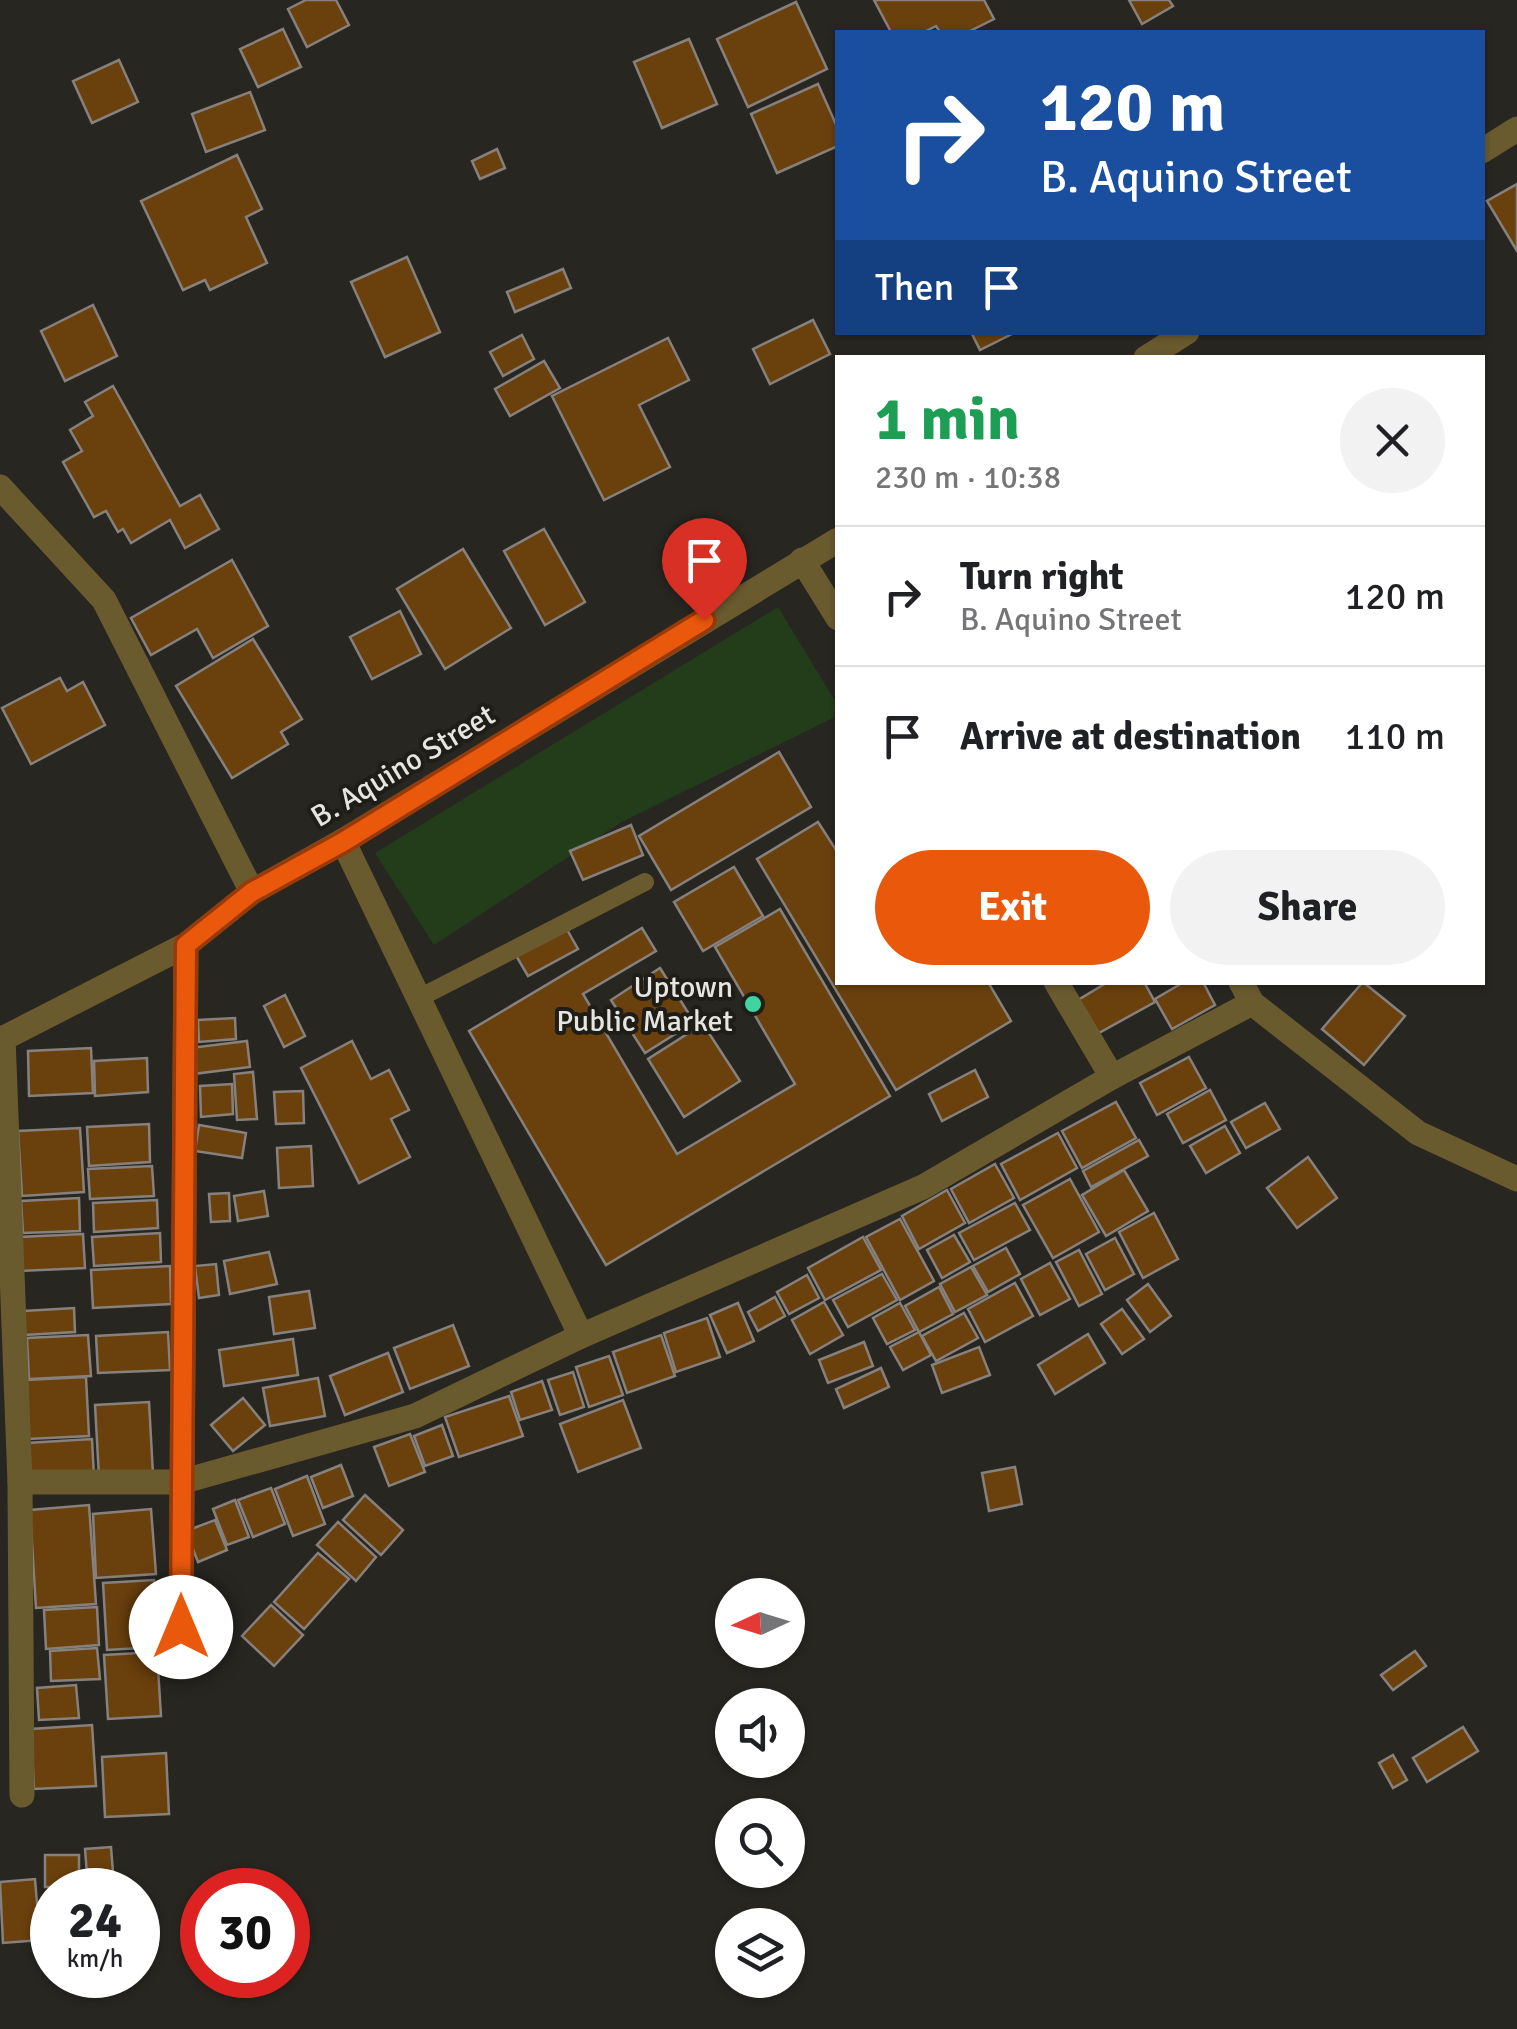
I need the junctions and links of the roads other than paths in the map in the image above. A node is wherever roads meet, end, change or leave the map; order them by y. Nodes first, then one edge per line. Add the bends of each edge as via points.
1 (1517, 130) edge
2 (1485, 148) edge
3 (1182, 335) edge
4 (1151, 355) edge
5 (0, 487) edge
6 (835, 542) edge
7 (802, 560) junction
8 (835, 613) edge
9 (343, 842) junction
10 (646, 882) dead end
11 (252, 892) junction
12 (186, 945) junction
13 (1058, 985) edge
14 (1247, 993) edge
15 (421, 996) junction
16 (2, 1039) edge
17 (1112, 1076) junction
18 (1517, 1178) edge
19 (581, 1336) junction
20 (20, 1482) junction
21 (181, 1482) junction
22 (181, 1627) dead end
23 (22, 1795) dead end

1 - 2 street
3 - 4 street
5 - 11 street via 104,600
6 - 7 street, B. Aquino Street
7 - 8 street
7 - 9 street, B. Aquino Street
9 - 11 street, B. Aquino Street
9 - 15 street
10 - 15 lane
11 - 12 street, B. Aquino Street
12 - 16 street, B. Aquino Street
12 - 21 street
13 - 17 street
14 - 17 street
14 - 18 street via 1418,1133
15 - 19 street
16 - 20 street
17 - 19 street via 923,1187
19 - 21 street via 415,1416
20 - 21 street
20 - 23 street
21 - 22 street

